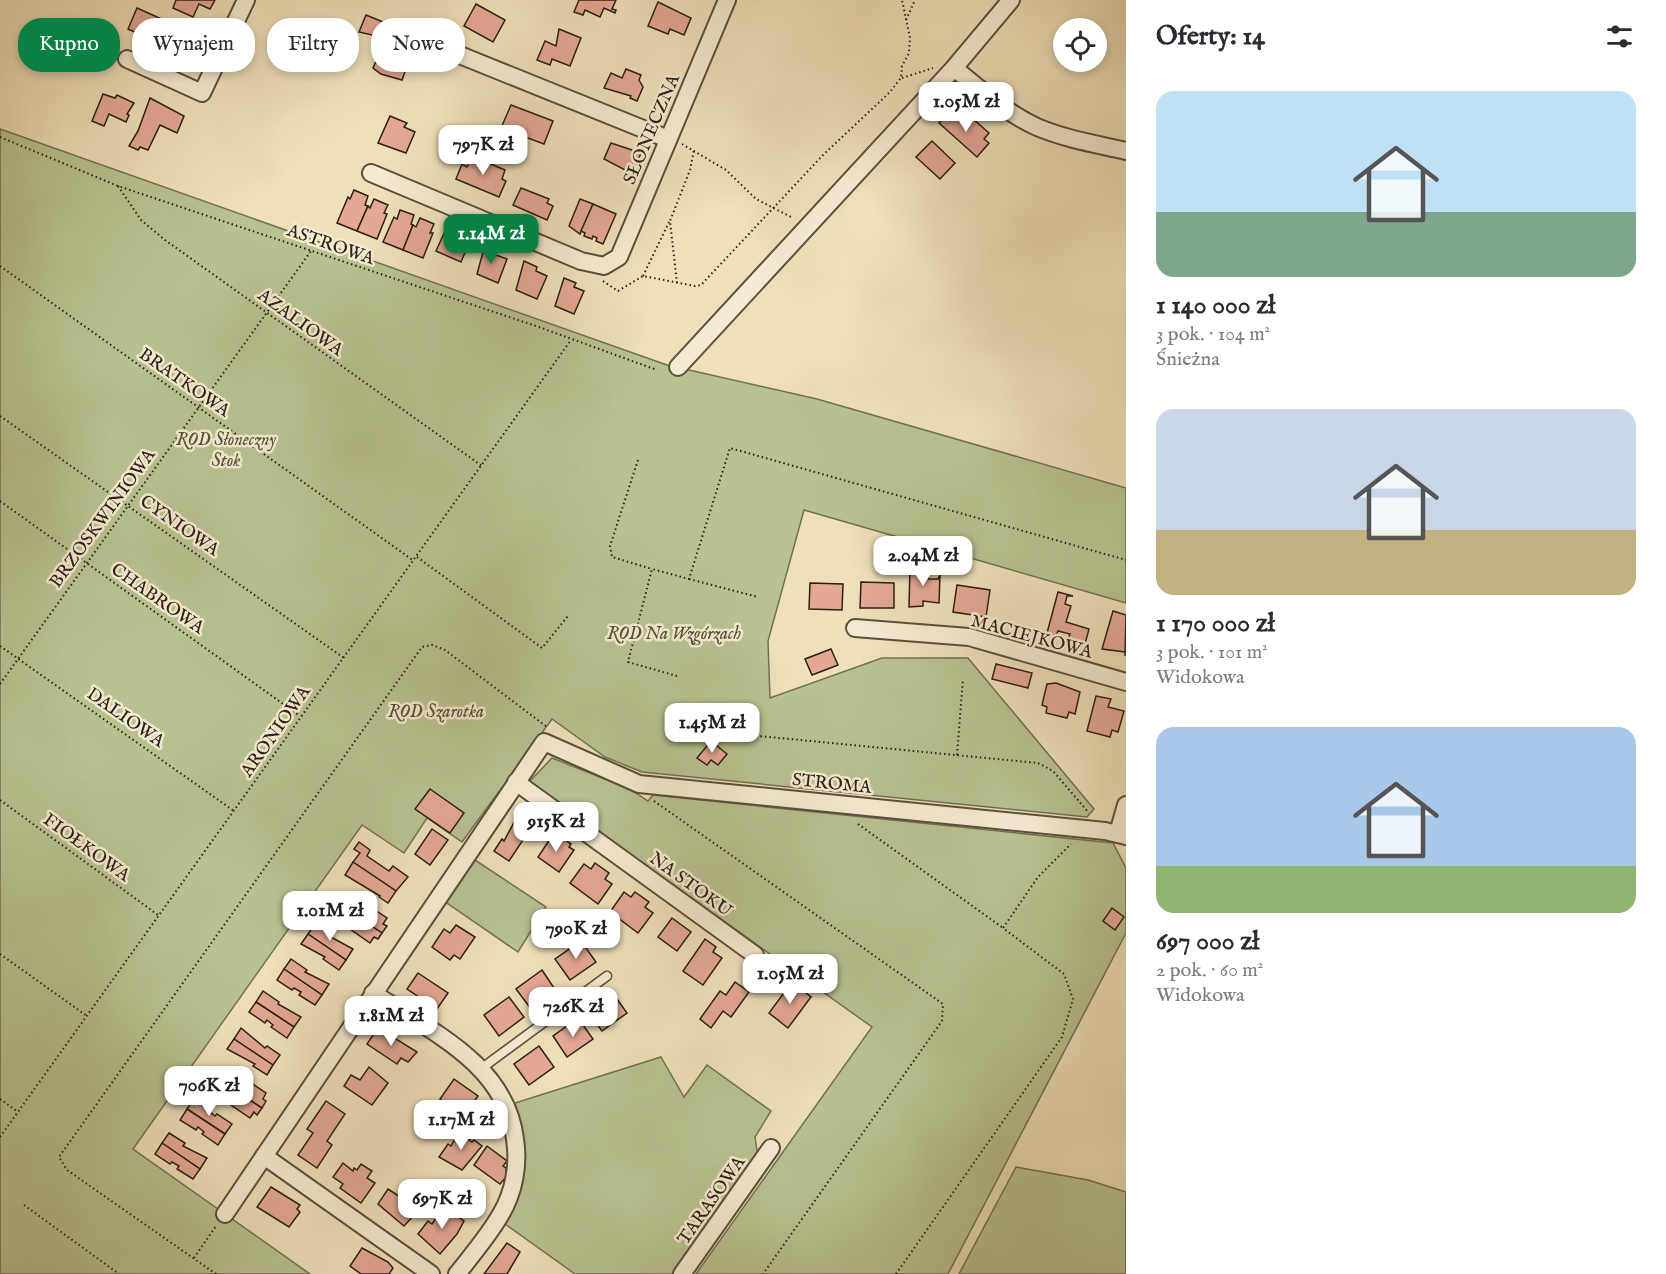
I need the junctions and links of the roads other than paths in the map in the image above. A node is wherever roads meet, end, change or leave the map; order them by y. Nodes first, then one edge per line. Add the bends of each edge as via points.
1 (246, 0) edge
2 (1011, 0) edge
3 (722, 1) edge
4 (465, 57) edge
5 (127, 59) dead end
6 (954, 68) junction
7 (668, 139) junction
8 (1126, 152) edge
9 (371, 173) dead end
10 (678, 367) dead end
11 (855, 628) dead end
12 (1126, 682) edge
13 (516, 782) junction
14 (1126, 805) edge
15 (1122, 835) edge
16 (755, 955) dead end
17 (607, 976) dead end
18 (373, 993) junction
19 (482, 1068) junction
20 (771, 1148) dead end
21 (264, 1156) junction
22 (225, 1214) road end
23 (431, 1274) edge
24 (457, 1274) edge
25 (682, 1274) edge

1 - 5 street via 202,93
2 - 6 street
3 - 7 street, SŁONECZNA
4 - 7 street
6 - 8 street via 1012,113 1036,126
6 - 10 street
7 - 9 street, SŁONECZNA via 619,258 598,264 581,261
11 - 12 street, MACIEJKOWA via 969,637
13 - 15 street, STROMA via 544,742 639,784
13 - 16 street, NA STOKU
13 - 18 street
14 - 15 street
17 - 19 lane
18 - 19 street
18 - 21 street
19 - 24 street via 503,1096 514,1124 515,1175 500,1215
20 - 25 street, TARASOWA
21 - 22 street
21 - 23 street

